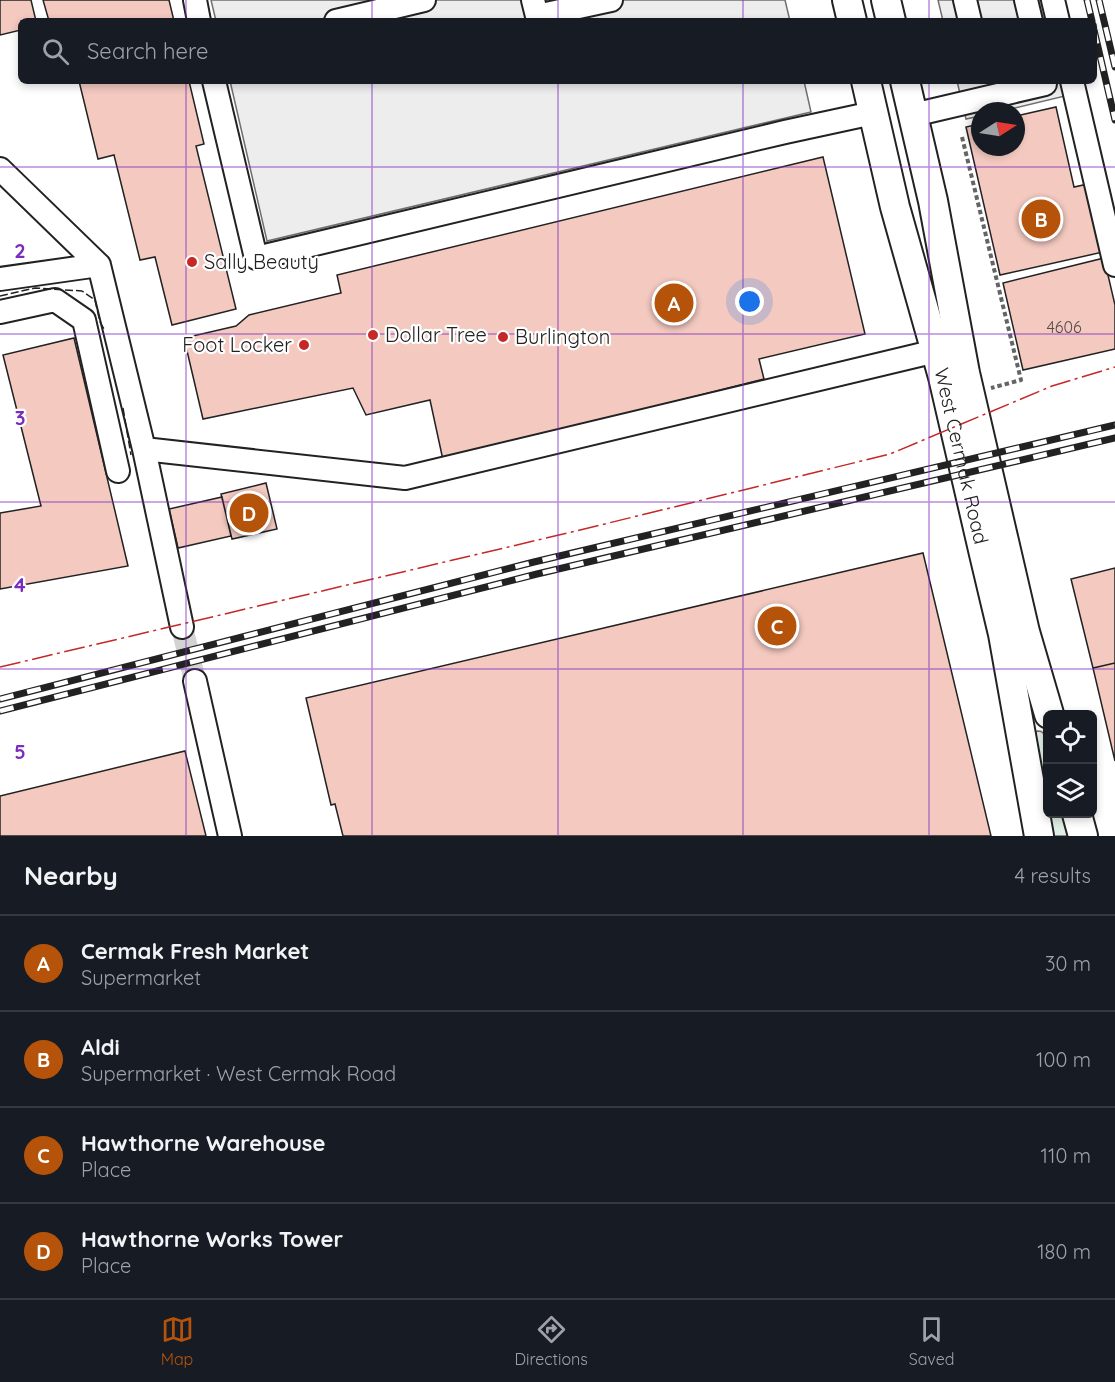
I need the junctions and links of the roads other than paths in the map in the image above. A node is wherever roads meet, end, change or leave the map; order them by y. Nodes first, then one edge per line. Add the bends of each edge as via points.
1 (195, 0) edge
2 (424, 0) edge
3 (533, 0) edge
4 (611, 0) edge
5 (847, 0) edge
6 (886, 0) edge
7 (965, 0) edge
8 (1026, 0) edge
9 (1053, 0) edge
10 (199, 18) edge
11 (349, 18) edge
12 (851, 18) edge
13 (890, 18) edge
14 (969, 18) edge
15 (1029, 18) edge
16 (1057, 18) edge
17 (215, 84) edge
18 (867, 84) edge
19 (906, 84) edge
20 (1045, 84) edge
21 (1073, 84) edge
22 (986, 89) edge
23 (873, 113) junction
24 (913, 115) junction
25 (0, 169) edge
26 (99, 265) junction
27 (1115, 265) edge
28 (0, 279) edge
29 (0, 312) edge
30 (936, 351) junction
31 (144, 449) junction
32 (118, 471) dead end
33 (182, 627) tunnel mouth
34 (195, 681) tunnel mouth
35 (1048, 710) edge
36 (1078, 818) edge
37 (230, 836) edge
38 (1039, 836) edge
39 (1083, 836) edge

1 - 10 lane
2 - 11 lane
3 - 4 lane via 537,16
5 - 12 main road
6 - 13 main road
7 - 14 lane
8 - 15 lane
9 - 16 lane
17 - 23 lane via 256,258
18 - 23 main road, West Cermak Road
19 - 24 main road, West Cermak Road
20 - 22 lane
21 - 27 lane
22 - 24 lane
23 - 30 main road, West Cermak Road
24 - 35 main road, West Cermak Road via 965,373 1025,632
25 - 26 lane
26 - 28 lane
26 - 31 lane
29 - 32 lane via 55,300 84,320
30 - 31 lane via 405,478
30 - 38 main road, West Cermak Road via 1003,633
31 - 33 lane
34 - 37 lane
36 - 39 main road

